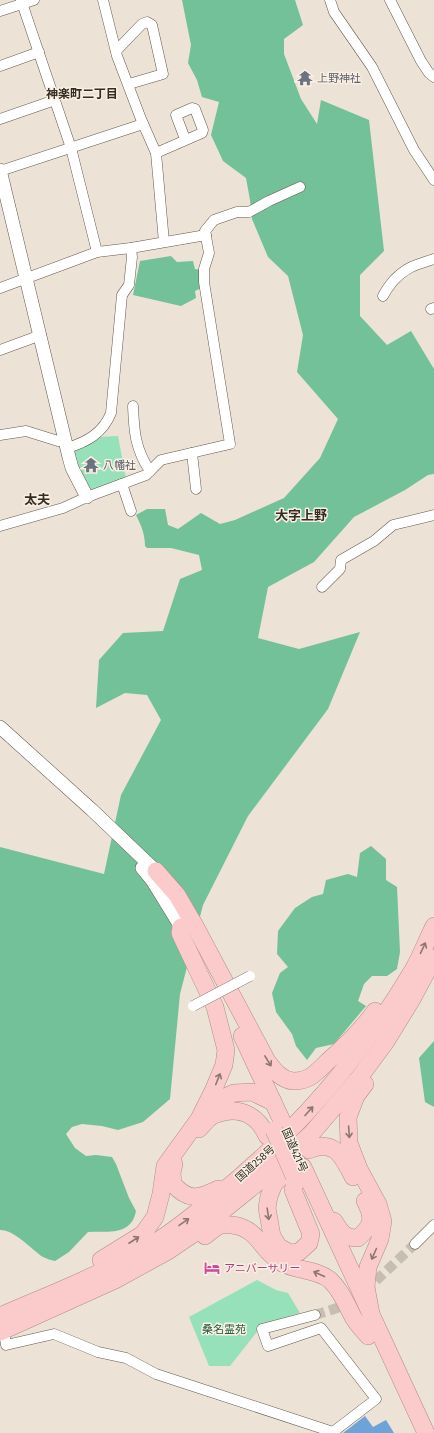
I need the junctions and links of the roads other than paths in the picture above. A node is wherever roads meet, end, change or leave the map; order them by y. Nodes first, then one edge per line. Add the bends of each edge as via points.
1 (34, 0) edge
2 (103, 0) edge
3 (330, 0) edge
4 (390, 0) edge
5 (22, 2) edge
6 (0, 11) edge
7 (116, 51) junction
8 (39, 52) junction
9 (0, 66) edge
10 (434, 77) edge
11 (129, 84) junction
12 (55, 100) junction
13 (0, 119) edge
14 (143, 124) junction
15 (185, 139) dead end
16 (71, 148) junction
17 (156, 153) junction
18 (0, 170) edge
19 (434, 180) edge
20 (300, 187) dead end
21 (206, 235) junction
22 (164, 242) junction
23 (131, 248) junction
24 (97, 252) junction
25 (434, 260) edge
26 (26, 278) junction
27 (0, 288) edge
28 (383, 296) dead end
29 (40, 335) junction
30 (0, 350) edge
31 (133, 406) dead end
32 (0, 435) edge
33 (66, 444) junction
34 (192, 452) junction
35 (150, 471) junction
36 (122, 484) junction
37 (196, 490) dead end
38 (87, 497) junction
39 (131, 511) dead end
40 (434, 514) edge
41 (0, 526) edge
42 (322, 587) dead end
43 (0, 727) edge
44 (92, 810) junction
45 (156, 871) junction
46 (434, 926) edge
47 (181, 927) junction
48 (434, 958) edge
49 (414, 968) junction
50 (250, 976) dead end
51 (412, 999) junction
52 (193, 1006) dead end
53 (257, 1095) junction
54 (356, 1096) junction
55 (273, 1102) junction
56 (199, 1119) junction
57 (274, 1129) junction
58 (309, 1150) junction
59 (295, 1172) junction
60 (241, 1178) junction
61 (274, 1184) junction
62 (315, 1195) junction
63 (222, 1224) junction
64 (434, 1225) edge
65 (415, 1244) tunnel mouth
66 (0, 1309) edge
67 (371, 1314) junction
68 (315, 1315) tunnel mouth
69 (1, 1326) edge
70 (368, 1336) junction
71 (414, 1433) edge
72 (426, 1433) edge

1 - 5 street
2 - 7 street
3 - 19 street via 334,12 372,67 414,150
4 - 10 street via 421,61
5 - 6 street
5 - 8 street
7 - 11 street
7 - 11 street via 142,24 147,22 152,25 163,74
8 - 9 street
8 - 12 street
11 - 14 street
12 - 13 street
12 - 16 street
14 - 16 street
14 - 17 street
15 - 17 street
16 - 18 street
16 - 24 street
17 - 22 street
18 - 26 street
20 - 21 street via 249,212 237,212 214,220 207,227
21 - 22 street
21 - 34 street via 210,253 204,269 204,282 230,444
22 - 23 street
23 - 24 street
23 - 33 street via 129,285 122,295 111,413 98,433 77,445
24 - 26 street
25 - 28 street via 403,271 385,290
26 - 27 street
26 - 29 street
29 - 30 street
29 - 33 street
31 - 35 street via 137,444
32 - 33 street via 26,431
33 - 38 street via 72,468
34 - 35 street via 161,460
34 - 37 street
35 - 36 street
36 - 38 street
36 - 39 street
38 - 41 street via 63,508
40 - 42 street via 393,525 341,560 340,568
43 - 44 street
44 - 45 street
44 - 47 street via 152,880
45 -> 49 highway via 177,895 267,1061 283,1078 293,1081 313,1075 369,1020 392,986
45 - 55 highway, 国道421号 via 232,1014
49 -> 46 highway, 国道258号
47 - 53 highway, 国道421号 via 220,1006
56 -> 47 highway via 224,1065 226,1050 216,1007 180,933
48 - 51 highway, 国道258号
60 -> 49 highway, 国道258号 via 296,1126 331,1087 371,1035
50 - 52 street, bridge
51 - 54 highway via 406,1024 380,1065
51 - 69 highway, 国道258号 via 385,1043 359,1078 312,1133 226,1209 168,1251 115,1280
53 - 55 highway
53 - 56 highway via 252,1092 234,1093 213,1103
53 - 57 highway, 国道421号
54 - 58 highway
54 -> 67 highway via 348,1117 349,1143 359,1169 378,1204 383,1221 380,1239 368,1267 366,1286
55 - 57 highway, 国道421号
66 -> 56 highway via 50,1287 111,1255 143,1234 155,1217 165,1166
57 - 59 highway, 国道421号
57 - 60 highway via 263,1128 239,1111 214,1115 202,1126 175,1161 172,1173 173,1184 180,1191 186,1196 198,1197
58 - 61 highway
58 - 62 highway via 324,1146 338,1152 347,1164 367,1206 372,1219 369,1227 358,1238 349,1238 341,1232 321,1198
61 -> 59 highway via 267,1208 272,1236 279,1247 290,1253 299,1252 309,1243 311,1234 293,1190
59 - 62 highway, 国道421号
59 - 70 highway, 国道421号
69 -> 60 highway, 国道258号 via 139,1253 186,1221
61 - 63 highway
62 - 67 highway, 国道421号
63 - 69 highway via 146,1273 69,1310
70 -> 63 highway via 354,1319 339,1289 330,1280 315,1272 280,1262 270,1254 262,1242 242,1226
64 - 65 street
67 - 72 highway, 国道421号
68 - 69 street via 262,1329 268,1346 321,1328 376,1399 333,1432 156,1374 126,1358 98,1352 54,1334 6,1345
70 - 71 highway, 国道421号

